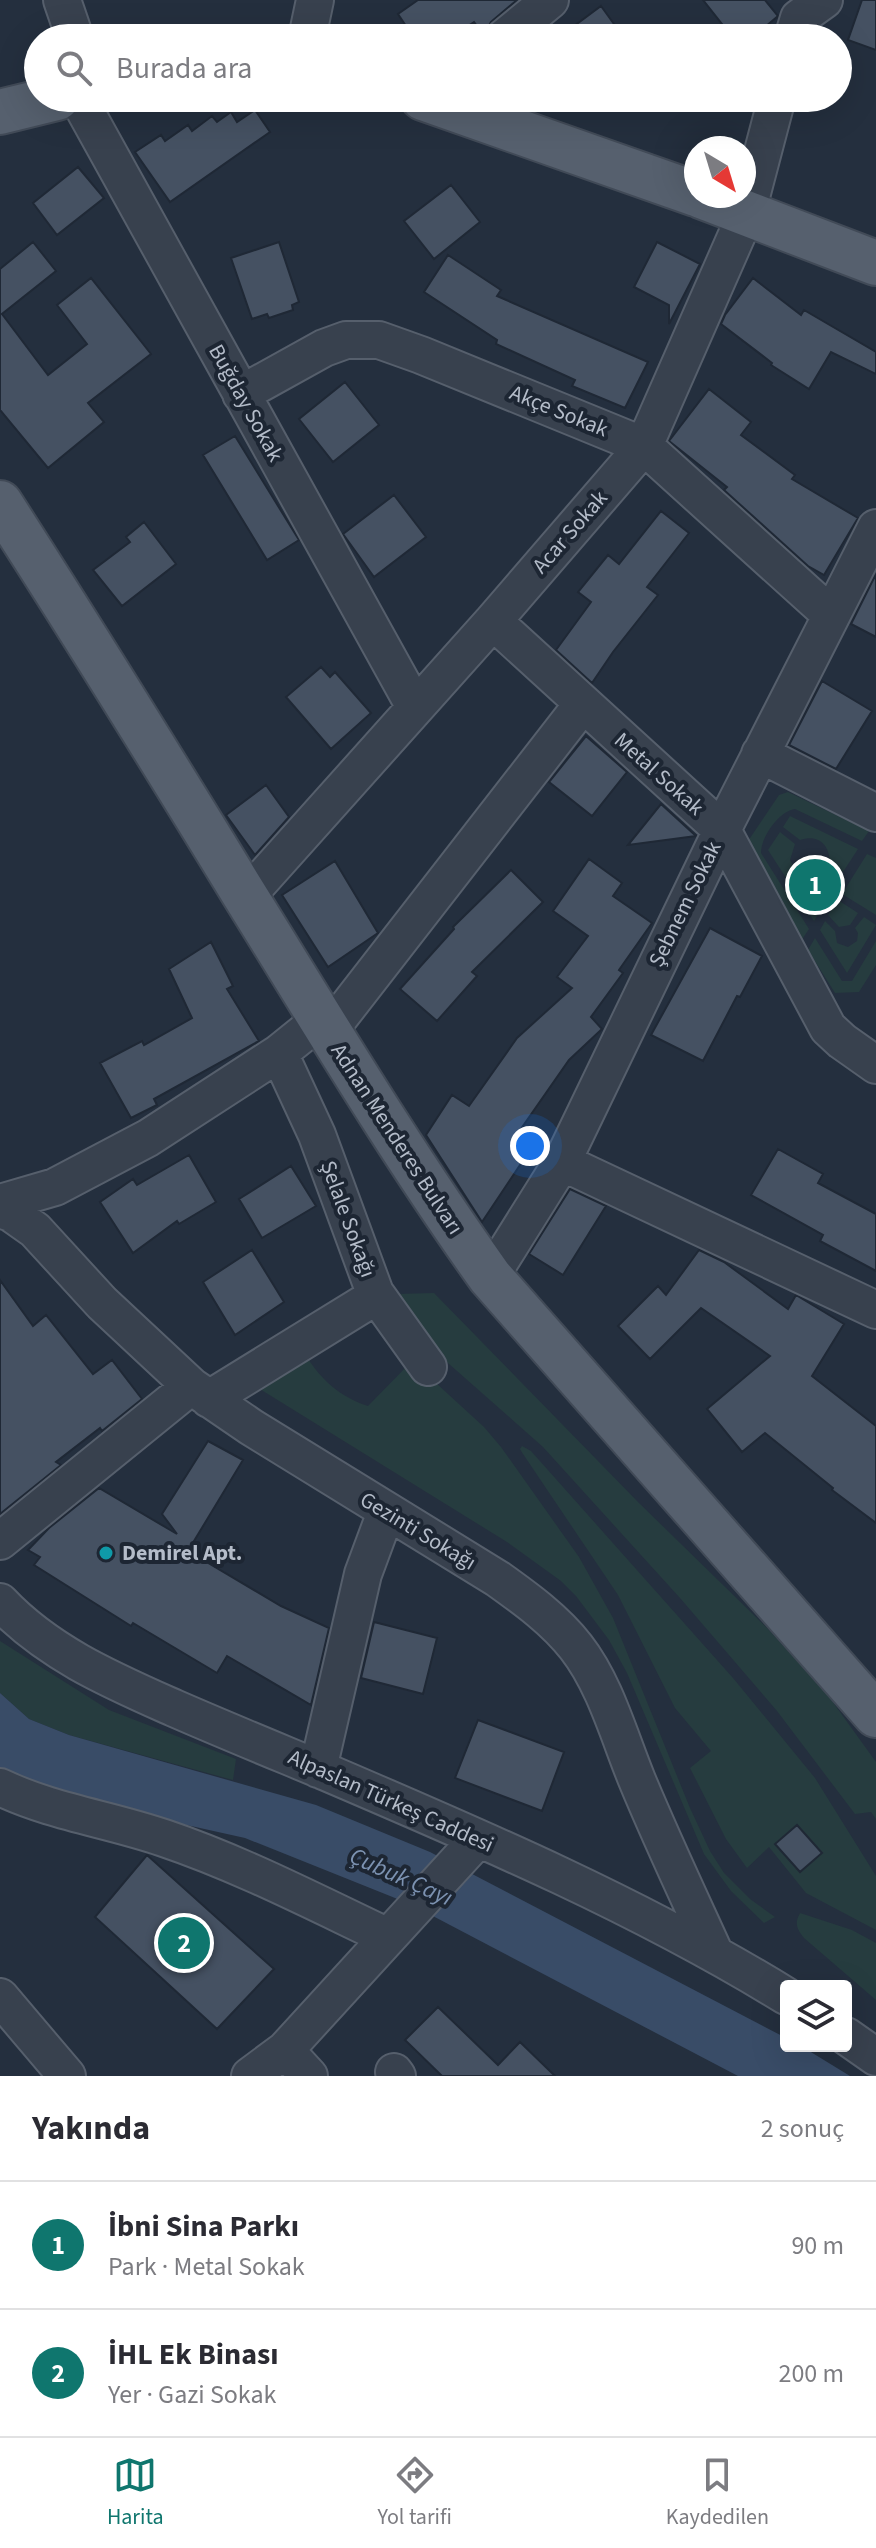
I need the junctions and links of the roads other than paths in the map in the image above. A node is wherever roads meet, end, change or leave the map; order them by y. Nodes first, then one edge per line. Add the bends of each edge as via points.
1 (62, 0) edge
2 (315, 0) edge
3 (550, 0) edge
4 (70, 24) edge
5 (310, 24) edge
6 (521, 24) edge
7 (24, 106) edge
8 (0, 112) edge
9 (86, 112) edge
10 (466, 112) edge
11 (773, 112) edge
12 (684, 190) edge
13 (736, 208) edge
14 (747, 212) junction
15 (876, 263) edge
16 (241, 394) junction
17 (644, 446) junction
18 (0, 503) edge
19 (872, 548) edge
20 (831, 615) junction
21 (493, 621) junction
22 (582, 705) junction
23 (415, 707) junction
24 (760, 754) junction
25 (876, 813) edge
26 (722, 830) junction
27 (246, 897) junction
28 (324, 1026) junction
29 (279, 1053) junction
30 (876, 1065) edge
31 (562, 1162) junction
32 (0, 1203) edge
33 (0, 1209) edge
34 (490, 1277) junction
35 (375, 1293) junction
36 (876, 1310) edge
37 (428, 1367) dead end
38 (200, 1393) junction
39 (386, 1512) junction
40 (0, 1541) edge
41 (0, 1602) edge
42 (876, 1715) edge
43 (318, 1769) junction
44 (0, 1787) edge
45 (467, 1850) junction
46 (388, 1937) junction
47 (714, 1952) junction
48 (780, 1992) edge
49 (0, 1997) edge
50 (852, 2040) edge
51 (285, 2050) junction
52 (876, 2057) edge
53 (67, 2076) edge
54 (250, 2076) edge
55 (309, 2076) edge

1 - 4 street
2 - 5 street
3 - 6 street
7 - 8 main road
9 - 16 street, Buğday Sokak
10 - 12 main road
11 - 14 street, Acar Sokak
13 - 14 main road
14 - 15 main road
14 - 17 street, Acar Sokak
16 - 17 street, Akçe Sokak via 324,348 346,340 379,340
16 - 23 street, Buğday Sokak
17 - 20 street, Akçe Sokak
17 - 21 street, Acar Sokak
18 - 27 main road, Adnan Menderes Bulvarı
19 - 20 street, Şebnem Sokak
20 - 24 street, Şebnem Sokak
21 - 22 street, Metal Sokak
21 - 23 street, Acar Sokak
22 - 26 street, Metal Sokak
22 - 28 street
23 - 27 street, Acar Sokak
24 - 25 street
24 - 26 street, Şebnem Sokak
26 - 30 street, Metal Sokak via 828,1028
26 - 31 street, Şebnem Sokak
27 - 28 main road, Adnan Menderes Bulvarı
28 - 29 street
28 - 34 main road, Adnan Menderes Bulvarı
29 - 32 street via 103,1164 55,1187
29 - 35 street, Şelale Sokağı via 317,1135
31 - 34 street, Şebnem Sokak
31 - 36 street
33 - 38 street, Gezinti Sokağı via 35,1230 102,1303
34 - 42 main road, Adnan Menderes Bulvarı
35 - 37 street
35 - 38 street, Şelale Sokağı
38 - 39 street, Gezinti Sokağı
38 - 40 street, Şelale Sokağı
39 - 43 street via 363,1574
39 - 47 street, Gezinti Sokağı via 519,1594 576,1648 594,1677
41 - 43 street, Alpaslan Türkeş Caddesi via 36,1636 93,1670
43 - 45 street, Alpaslan Türkeş Caddesi
44 - 46 street via 29,1801 163,1837
45 - 46 street
45 - 47 street, Alpaslan Türkeş Caddesi via 613,1901
46 - 51 street
47 - 48 street, Alpaslan Türkeş Caddesi
49 - 53 street
50 - 52 street
51 - 54 street
51 - 55 street

